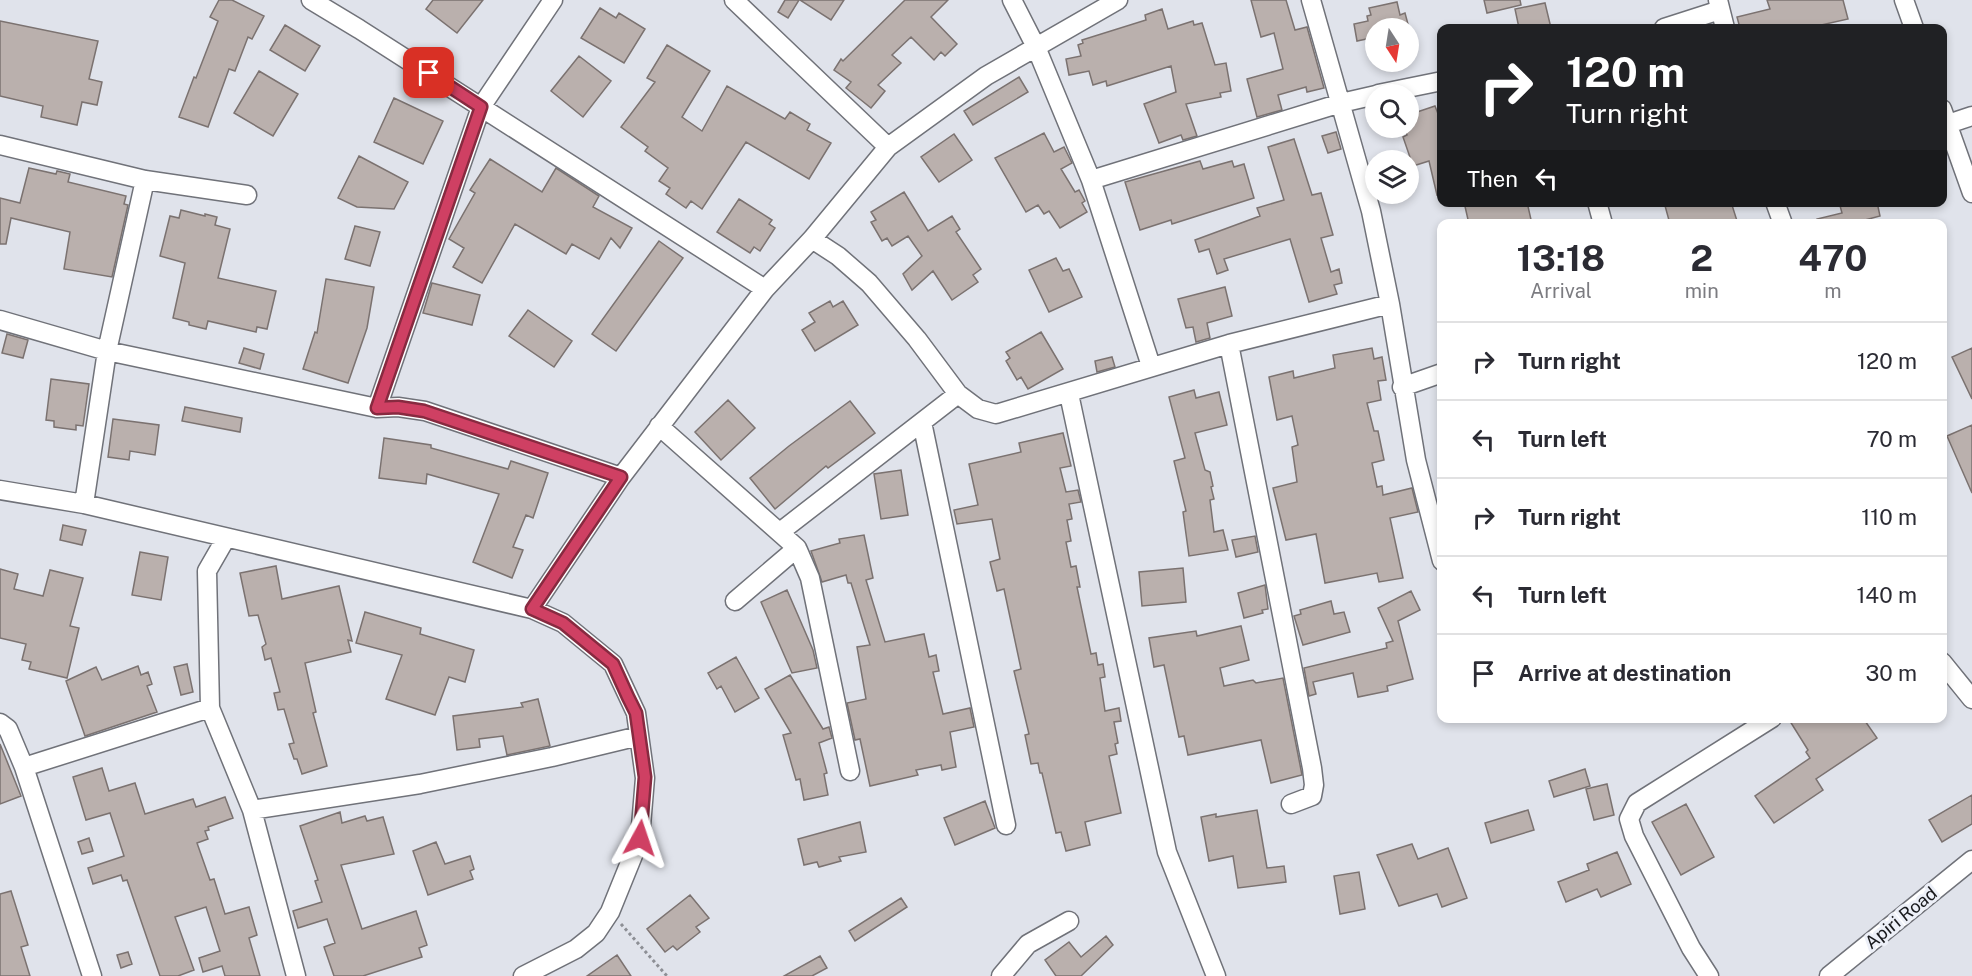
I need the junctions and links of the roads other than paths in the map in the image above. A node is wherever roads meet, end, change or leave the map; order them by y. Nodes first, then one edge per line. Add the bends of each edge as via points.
1 (311, 0) edge
2 (553, 0) edge
3 (734, 0) edge
4 (1012, 0) edge
5 (1118, 0) edge
6 (1311, 0) edge
7 (1904, 0) edge
8 (1719, 5) edge
9 (1674, 24) edge
10 (1724, 24) edge
11 (1913, 24) edge
12 (1036, 47) junction
13 (1437, 82) edge
14 (1419, 86) edge
15 (1365, 97) edge
16 (1341, 102) junction
17 (481, 107) junction
18 (1972, 116) edge
19 (1947, 120) edge
20 (1947, 128) edge
21 (0, 145) edge
22 (888, 147) junction
23 (145, 180) junction
24 (1091, 180) junction
25 (1972, 193) edge
26 (247, 195) dead end
27 (812, 239) junction
28 (765, 289) junction
29 (1390, 304) junction
30 (0, 320) edge
31 (1229, 344) junction
32 (106, 351) junction
33 (1151, 366) junction
34 (1437, 375) edge
35 (1402, 387) junction
36 (958, 394) junction
37 (1069, 394) junction
38 (377, 408) junction
39 (922, 422) junction
40 (660, 426) junction
41 (621, 477) junction
42 (0, 490) edge
43 (84, 504) junction
44 (780, 532) junction
45 (226, 538) junction
46 (1437, 542) edge
47 (798, 548) junction
48 (735, 601) dead end
49 (532, 609) junction
50 (1947, 668) edge
51 (1970, 693) edge
52 (210, 708) junction
53 (0, 723) edge
54 (1764, 723) edge
55 (639, 736) junction
56 (24, 767) junction
57 (850, 771) dead end
58 (1291, 804) dead end
59 (252, 810) junction
60 (1006, 825) dead end
61 (1972, 860) edge
62 (1069, 921) dead end
63 (92, 976) edge
64 (296, 976) edge
65 (524, 976) edge
66 (1002, 976) edge
67 (1216, 976) edge
68 (1709, 976) edge
69 (1830, 976) edge

1 - 17 street
2 - 17 street
3 - 22 street
4 - 12 street
5 - 12 street
6 - 16 street
7 - 11 street
8 - 9 street
8 - 10 street
12 - 22 street via 986,76
12 - 24 street
13 - 14 street
15 - 16 street
16 - 24 street
16 - 29 street via 1371,211
17 - 28 street
17 - 38 street
18 - 19 street
20 - 25 street
21 - 23 street
22 - 27 street
23 - 26 street
23 - 32 street
24 - 33 street
27 - 28 street
27 - 36 street via 869,283
28 - 40 street
29 - 31 street
29 - 35 street
30 - 32 street
31 - 33 street
31 - 58 street via 1312,768 1312,796
32 - 38 street
32 - 43 street
33 - 37 street
34 - 35 street
35 - 46 street
36 - 37 street via 978,409 996,414
36 - 39 street
37 - 67 street via 1167,852
38 - 41 street via 424,411
39 - 44 street
39 - 60 street
40 - 41 street
40 - 44 street
41 - 49 street
42 - 43 street
43 - 45 street
44 - 47 street
45 - 49 street
45 - 52 street via 207,571
47 - 48 street
47 - 57 street via 810,578
49 - 55 street via 563,623 613,664 636,713
50 - 51 street
52 - 56 street
52 - 59 street
53 - 56 street via 8,729
54 - 68 street via 1636,803 1629,819 1690,948
55 - 59 street via 431,782
55 - 65 street via 645,777 640,838 610,912 596,933 576,949
56 - 63 street
59 - 64 street
61 - 69 street, Apiri Road
62 - 66 street via 1028,944

